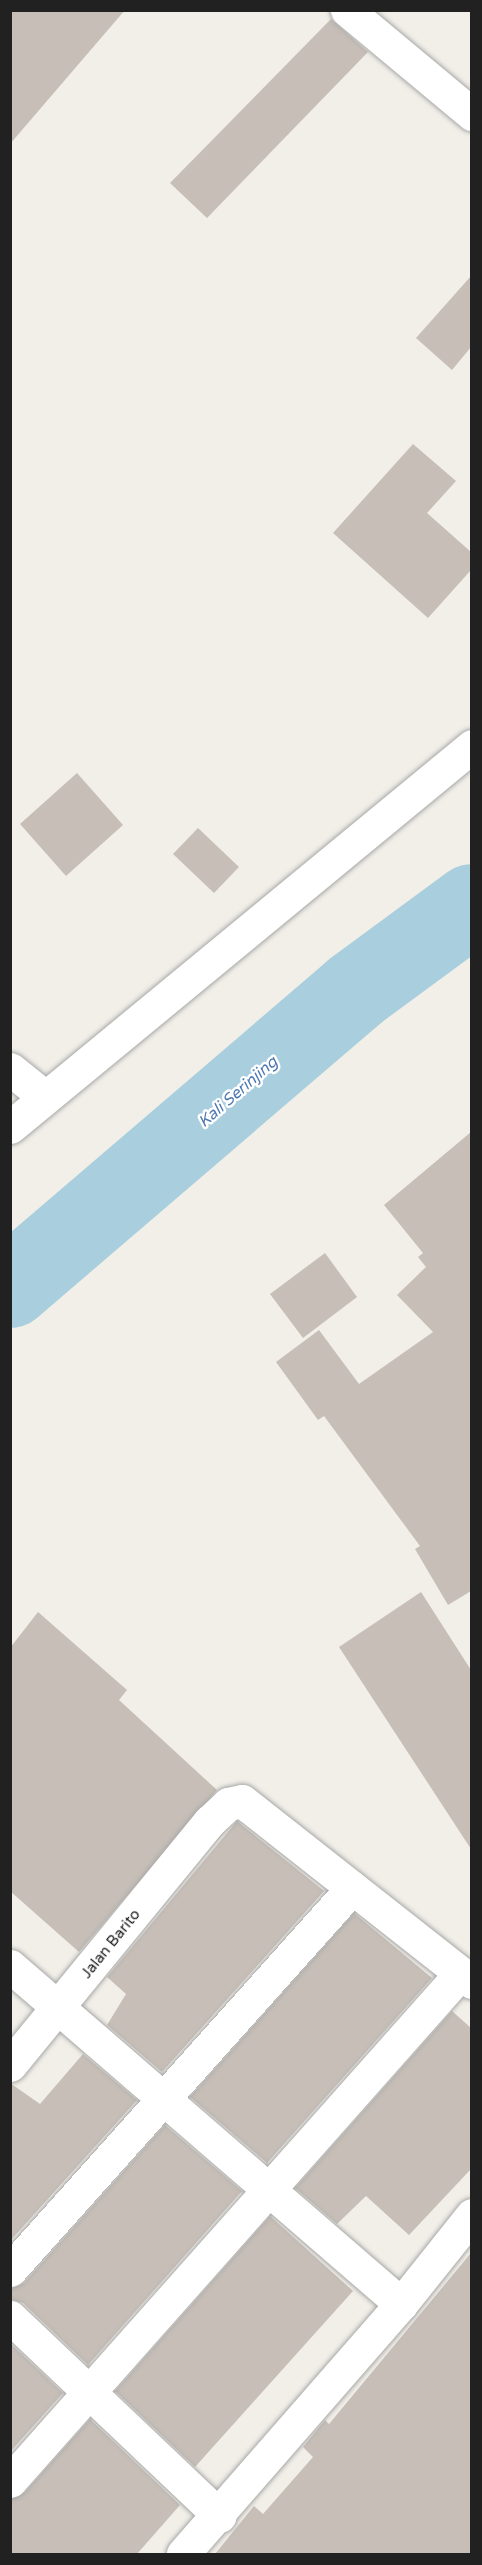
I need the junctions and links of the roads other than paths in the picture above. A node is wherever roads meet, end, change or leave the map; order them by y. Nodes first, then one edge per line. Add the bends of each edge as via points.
1 (347, 10) edge
2 (471, 114) edge
3 (471, 746) edge
4 (10, 1069) edge
5 (45, 1097) junction
6 (10, 1127) edge
7 (352, 1888) junction
8 (10, 1966) edge
9 (466, 1978) edge
10 (59, 2009) junction
11 (10, 2065) edge
12 (164, 2098) junction
13 (268, 2188) junction
14 (471, 2215) edge
15 (10, 2270) edge
16 (401, 2304) junction
17 (11, 2318) edge
18 (91, 2394) junction
19 (10, 2481) edge
20 (220, 2516) junction
21 (183, 2554) edge

1 - 2 street
3 - 5 street
4 - 5 street
5 - 6 street
7 - 9 street
7 - 10 street, Jalan Barito via 242,1801 228,1804 210,1821
7 - 12 street
8 - 10 street
9 - 13 street
10 - 11 street, Jalan Barito
10 - 12 street
12 - 13 street
12 - 15 street
13 - 16 street
13 - 18 street
14 - 16 street
16 - 20 street
17 - 18 street
18 - 19 street
18 - 20 street
20 - 21 street

